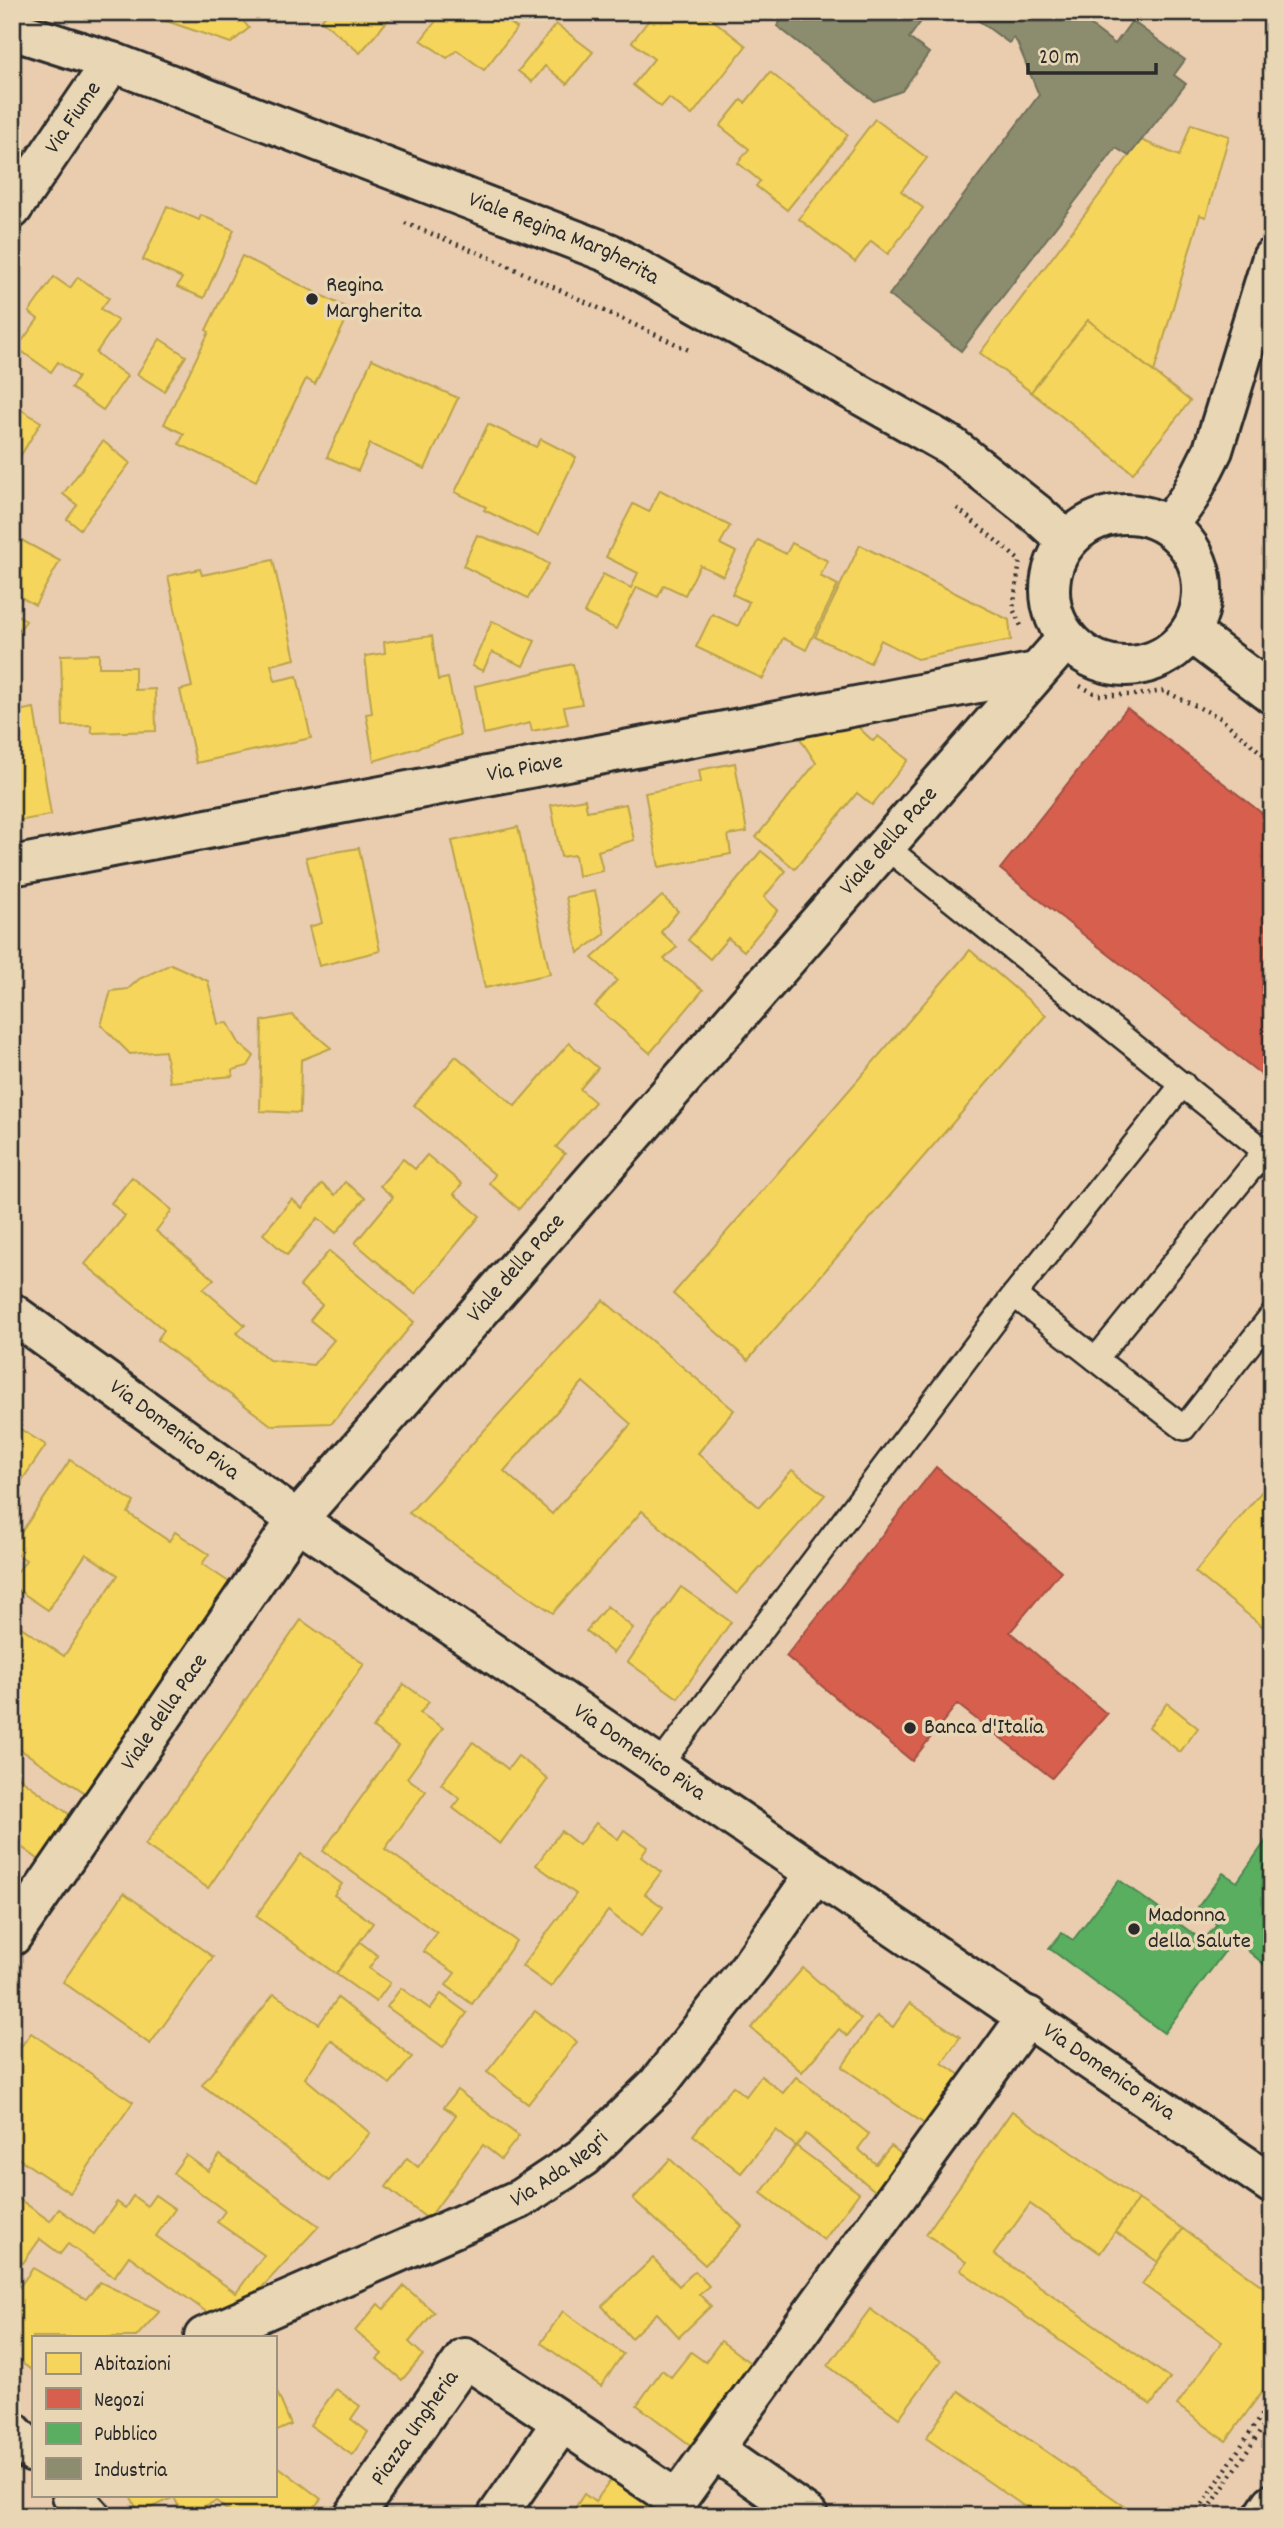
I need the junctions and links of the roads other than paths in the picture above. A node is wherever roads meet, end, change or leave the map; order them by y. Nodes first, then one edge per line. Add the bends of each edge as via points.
1 (12, 30) edge
2 (112, 62) junction
3 (12, 209) edge
4 (1272, 258) edge
5 (1169, 527) junction
6 (1067, 541) junction
7 (1190, 632) junction
8 (1067, 638) junction
9 (1036, 672) junction
10 (1272, 694) edge
11 (886, 847) junction
12 (12, 866) edge
13 (1183, 1084) junction
14 (1268, 1154) edge
15 (1014, 1295) junction
16 (12, 1313) edge
17 (1272, 1315) edge
18 (1097, 1359) junction
19 (297, 1520) junction
20 (659, 1766) junction
21 (816, 1873) junction
22 (12, 1936) edge
23 (1028, 2016) junction
24 (1272, 2184) edge
25 (206, 2336) edge
26 (32, 2412) edge
27 (562, 2421) junction
28 (12, 2422) edge
29 (12, 2431) edge
30 (714, 2450) junction
31 (32, 2453) edge
32 (73, 2496) edge
33 (1272, 2504) edge
34 (91, 2516) edge
35 (354, 2516) edge
36 (497, 2516) edge
37 (808, 2516) edge
38 (1264, 2516) edge

1 - 2 street, Viale Regina Margherita
2 - 3 street, Via Fiume
2 - 6 street, Viale Regina Margherita via 609,253 951,446
4 - 5 street via 1213,450
5 - 6 street via 1148,517 1104,517
5 - 7 street via 1186,542 1198,563 1200,610
6 - 8 street via 1054,565 1049,590 1054,616
7 - 8 street via 1174,649 1153,661 1130,666 1106,664 1085,655
7 - 10 street
8 - 9 street, Viale della Pace
9 - 11 street, Viale della Pace
9 - 12 street, Via Piave
11 - 13 lane
11 - 19 street, Viale della Pace
13 - 14 lane
13 - 15 lane
14 - 18 lane
15 - 18 lane
15 - 20 lane
16 - 19 street, Via Domenico Piva
17 - 18 lane via 1184,1428
19 - 20 street, Via Domenico Piva
19 - 22 street, Viale della Pace
20 - 21 street, Via Domenico Piva
21 - 23 street, Via Domenico Piva
21 - 25 street, Via Ada Negri via 752,1964 657,2084 583,2157 520,2199
23 - 24 street, Via Domenico Piva
23 - 30 street
26 - 28 street
27 - 30 street via 677,2500
27 - 35 street, Piazza Ungheria via 465,2358
27 - 36 street
29 - 31 street
30 - 37 street
32 - 34 street
33 - 38 street

